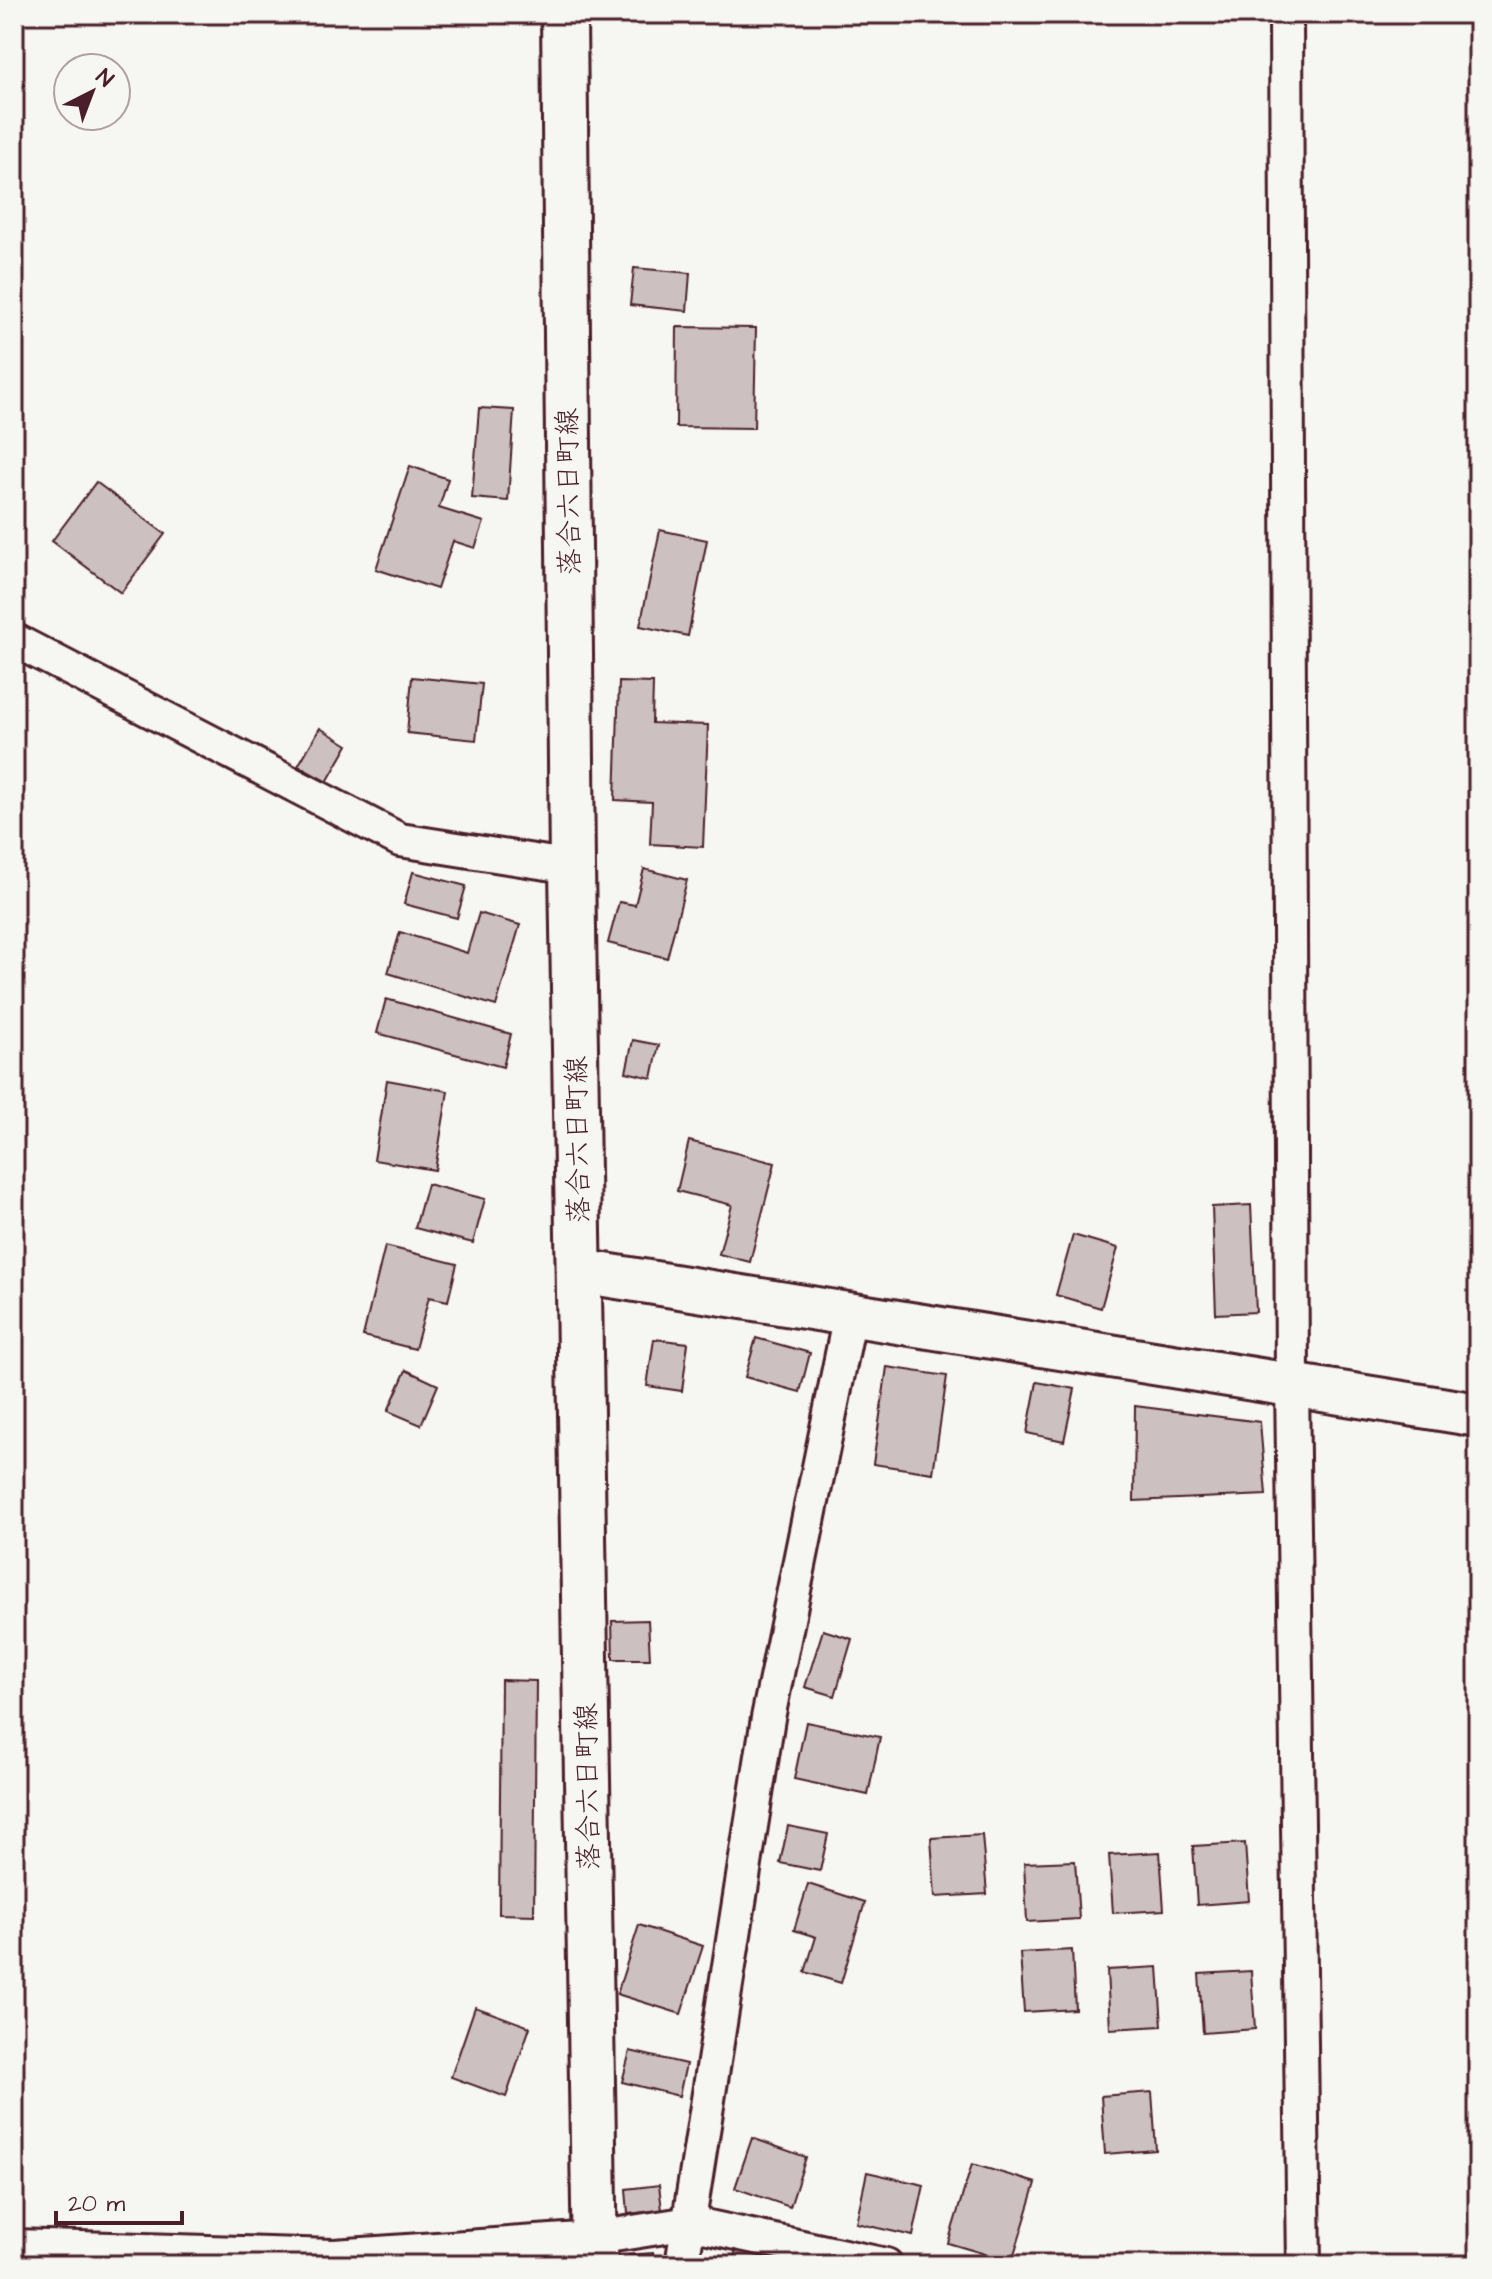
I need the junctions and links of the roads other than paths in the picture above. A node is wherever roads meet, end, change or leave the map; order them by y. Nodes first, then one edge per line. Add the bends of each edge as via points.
1 (564, 14) edge
2 (1286, 14) edge
3 (14, 640) edge
4 (572, 867) junction
5 (580, 1271) junction
6 (850, 1315) junction
7 (1292, 1384) junction
8 (1478, 1415) edge
9 (690, 2223) junction
10 (14, 2246) edge
11 (595, 2252) edge
12 (682, 2265) edge
13 (886, 2265) edge
14 (1304, 2265) edge

1 - 4 main road, 落合六日町線
2 - 7 street
3 - 4 street via 400,840
4 - 5 main road, 落合六日町線
5 - 6 street
5 - 11 main road, 落合六日町線
6 - 7 street
6 - 9 street via 768,1718
7 - 8 street
7 - 14 street
9 - 11 street
9 - 12 street
9 - 13 street
10 - 11 street via 334,2256

